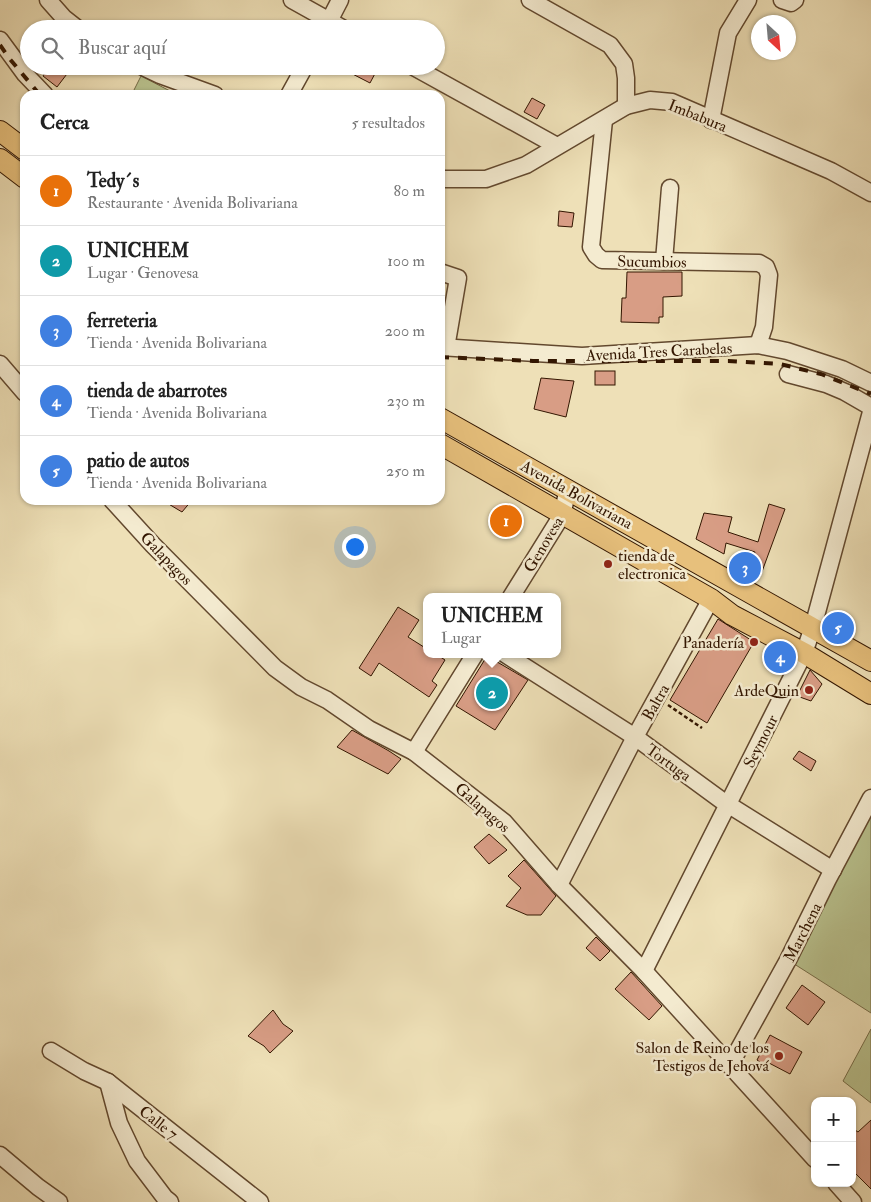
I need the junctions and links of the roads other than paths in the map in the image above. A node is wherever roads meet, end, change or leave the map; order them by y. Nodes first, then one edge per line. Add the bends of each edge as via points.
1 (48, 0) edge
2 (292, 0) edge
3 (340, 0) edge
4 (530, 0) edge
5 (748, 0) edge
6 (67, 20) edge
7 (320, 20) edge
8 (330, 20) edge
9 (0, 40) edge
10 (20, 67) edge
11 (26, 75) edge
12 (160, 75) edge
13 (300, 75) edge
14 (428, 75) edge
15 (40, 90) edge
16 (201, 90) edge
17 (292, 90) edge
18 (626, 106) junction
19 (604, 120) junction
20 (711, 120) junction
21 (0, 131) edge
22 (20, 146) edge
23 (558, 146) junction
24 (0, 159) edge
25 (20, 174) edge
26 (445, 179) edge
27 (670, 188) dead end
28 (871, 193) edge
29 (664, 261) junction
30 (445, 274) edge
31 (445, 338) edge
32 (758, 346) junction
33 (445, 347) edge
34 (0, 364) edge
35 (842, 369) junction
36 (788, 374) dead end
37 (871, 374) edge
38 (871, 383) edge
39 (20, 387) edge
40 (871, 407) edge
41 (871, 412) edge
42 (445, 421) edge
43 (445, 447) edge
44 (568, 489) junction
45 (116, 505) edge
46 (562, 515) junction
47 (513, 593) edge
48 (711, 600) junction
49 (813, 627) junction
50 (804, 653) junction
51 (473, 658) edge
52 (510, 658) edge
53 (871, 661) edge
54 (871, 694) edge
55 (635, 737) junction
56 (414, 752) junction
57 (871, 798) edge
58 (728, 804) junction
59 (833, 870) junction
60 (559, 885) junction
61 (644, 971) junction
62 (51, 1052) dead end
63 (730, 1065) junction
64 (108, 1082) junction
65 (0, 1154) edge
66 (811, 1156) edge
67 (840, 1187) edge
68 (59, 1202) edge
69 (170, 1202) edge
70 (260, 1202) edge
71 (853, 1202) edge

1 - 6 street
2 - 7 street
3 - 8 street
4 - 18 street via 610,46 624,64
5 - 20 street via 728,33
9 - 10 street
11 - 15 street
12 - 16 street
13 - 17 street
14 - 23 street
18 - 19 street, Imbabura
18 - 20 street, Imbabura via 650,100 672,102
19 - 23 street, Imbabura
19 - 29 street, Sucumbios via 591,247 602,260
20 - 28 street, Imbabura via 831,171
21 - 22 main road
23 - 26 street, Imbabura via 526,165 486,179
24 - 25 main road
27 - 29 street
29 - 32 street, Sucumbios via 759,263 766,267 769,275 764,326
30 - 31 street via 458,278
32 - 33 street, Avenida Tres Carabelas via 582,356
32 - 35 street, Avenida Tres Carabelas via 787,351
34 - 39 street
35 - 37 street
35 - 38 street, Avenida Tres Carabelas
36 - 40 street via 826,384
41 - 49 street, Seymour
42 - 44 main road, Avenida Bolivariana
43 - 46 main road, Avenida Bolivariana
44 - 46 street, Genovesa
44 - 49 main road, Avenida Bolivariana
45 - 56 street, Galapagos via 275,668 369,729
46 - 47 street, Genovesa
46 - 48 main road, Avenida Bolivariana
48 - 50 main road, Avenida Bolivariana via 732,615
48 - 55 street, Baltra
49 - 50 street, Seymour
49 - 53 main road, Avenida Bolivariana
50 - 54 main road, Avenida Bolivariana
50 - 58 street, Seymour
51 - 56 street
52 - 55 street, Tortuga
55 - 58 street, Tortuga
55 - 60 street, Baltra
56 - 60 street, Galapagos via 504,822
57 - 59 street, Marchena
58 - 59 street, Tortuga
58 - 61 street, Seymour
59 - 63 street, Marchena
60 - 61 street, Galapagos
61 - 63 street, Galapagos
62 - 64 street, Calle 7
63 - 66 street, Galapagos
64 - 69 street via 119,1123 137,1161
64 - 70 street, Calle 7
65 - 68 street
67 - 71 street

